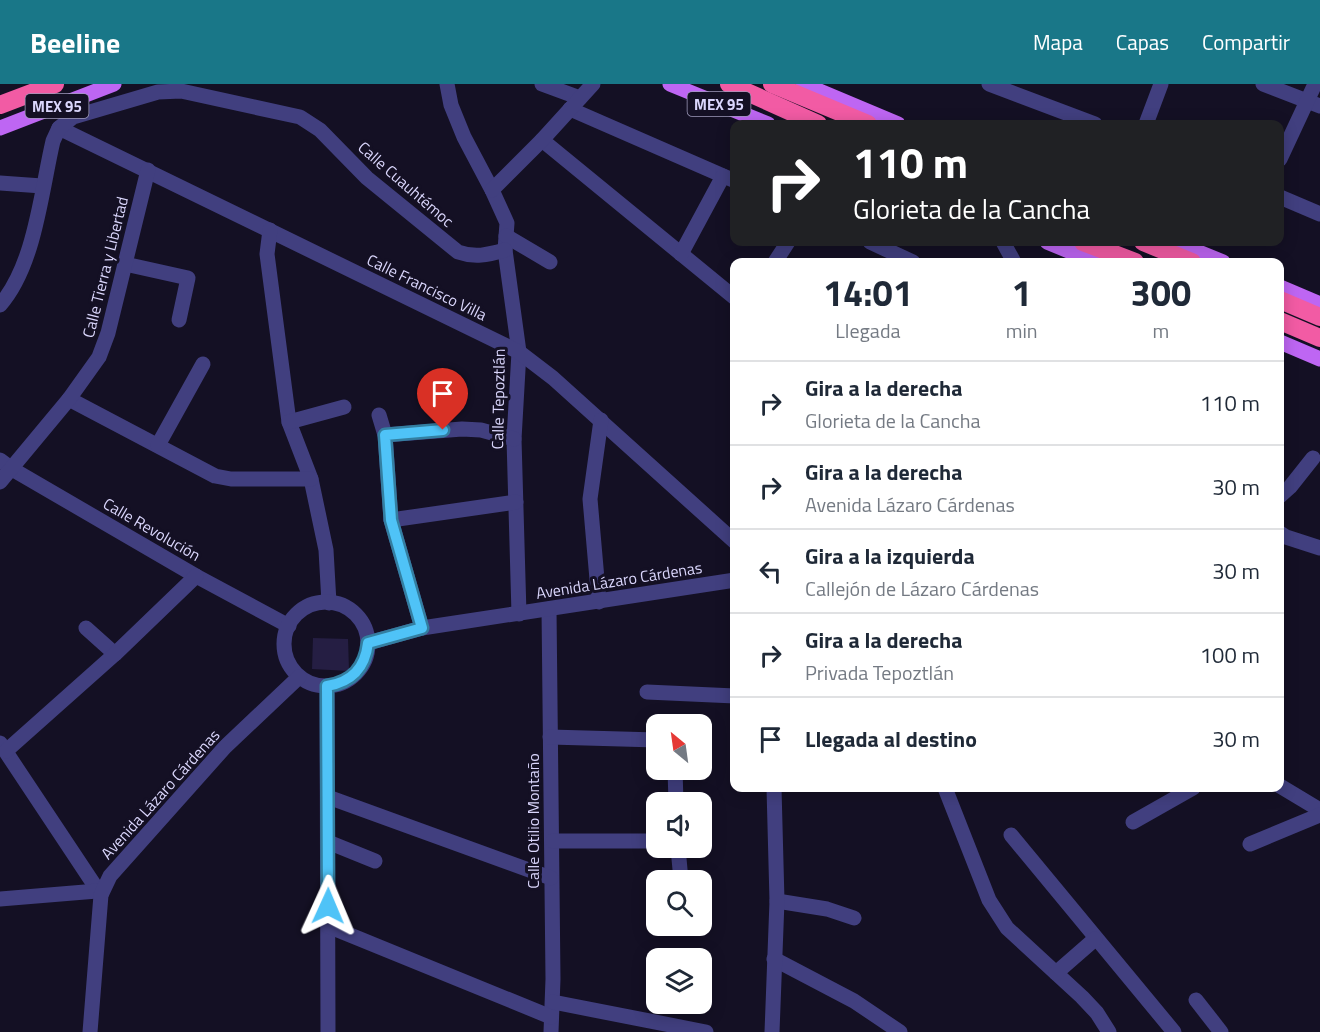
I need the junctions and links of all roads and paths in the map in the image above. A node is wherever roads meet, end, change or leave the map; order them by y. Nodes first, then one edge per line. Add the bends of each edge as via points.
1 (25, 84) edge
2 (55, 84) edge
3 (114, 84) edge
4 (447, 84) edge
5 (542, 84) edge
6 (593, 84) edge
7 (670, 84) edge
8 (729, 84) edge
9 (772, 84) edge
10 (803, 84) edge
11 (989, 84) edge
12 (1161, 84) edge
13 (1263, 84) edge
14 (1315, 84) edge
15 (0, 94) edge
16 (575, 104) junction
17 (1314, 104) edge
18 (0, 105) edge
19 (758, 120) edge
20 (809, 120) edge
21 (858, 120) edge
22 (888, 120) edge
23 (1084, 120) edge
24 (1148, 120) edge
25 (0, 128) edge
26 (59, 128) junction
27 (542, 140) junction
28 (1284, 153) edge
29 (148, 170) junction
30 (729, 179) edge
31 (0, 183) edge
32 (42, 186) junction
33 (492, 190) junction
34 (1284, 199) edge
35 (1320, 214) edge
36 (270, 230) junction
37 (505, 243) junction
38 (879, 246) edge
39 (1057, 246) edge
40 (1093, 246) edge
41 (1153, 246) edge
42 (1183, 246) edge
43 (681, 254) junction
44 (904, 258) edge
45 (1085, 258) edge
46 (1124, 258) edge
47 (1182, 258) edge
48 (1213, 258) edge
49 (550, 262) dead end
50 (124, 264) junction
51 (1284, 289) edge
52 (730, 294) edge
53 (1284, 302) edge
54 (1320, 304) edge
55 (0, 305) edge
56 (1320, 317) edge
57 (179, 320) dead end
58 (1284, 323) edge
59 (1320, 338) edge
60 (1284, 344) edge
61 (519, 352) junction
62 (1320, 359) edge
63 (203, 364) dead end
64 (69, 399) junction
65 (344, 407) dead end
66 (379, 415) dead end
67 (601, 420) junction
68 (289, 422) junction
69 (385, 435) junction
70 (514, 439) junction
71 (158, 445) junction
72 (1313, 458) dead end
73 (6, 465) edge
74 (311, 479) junction
75 (0, 482) edge
76 (1284, 492) edge
77 (516, 502) junction
78 (391, 520) junction
79 (1284, 536) edge
80 (730, 537) edge
81 (1320, 548) edge
82 (196, 576) junction
83 (730, 582) edge
84 (599, 602) junction
85 (329, 603) junction
86 (549, 609) junction
87 (519, 614) junction
88 (289, 626) junction
89 (86, 628) dead end
90 (422, 628) junction
91 (368, 643) junction
92 (115, 654) junction
93 (299, 676) junction
94 (327, 686) junction
95 (647, 692) dead end
96 (730, 696) edge
97 (550, 737) junction
98 (646, 740) edge
99 (3, 747) edge
100 (1284, 788) edge
101 (774, 792) edge
102 (947, 792) edge
103 (1186, 792) edge
104 (328, 797) junction
105 (1320, 810) edge
106 (1320, 815) edge
107 (1133, 822) dead end
108 (1011, 835) dead end
109 (553, 841) junction
110 (646, 841) edge
111 (328, 842) junction
112 (1250, 844) dead end
113 (375, 861) dead end
114 (551, 878) junction
115 (99, 893) junction
116 (0, 899) edge
117 (777, 901) junction
118 (854, 918) dead end
119 (328, 926) junction
120 (1095, 939) junction
121 (774, 959) junction
122 (1056, 973) junction
123 (1196, 1000) dead end
124 (552, 1017) edge
125 (679, 1029) edge
126 (90, 1032) edge
127 (328, 1032) edge
128 (706, 1032) edge
129 (772, 1032) edge
130 (900, 1032) edge
131 (1109, 1032) edge
132 (1174, 1032) edge
133 (1221, 1032) edge

1 - 15 highway, MEX 95
2 - 18 highway, MEX 95
3 - 25 main road, MEX 95
4 - 33 street, Calle Tepoztlán via 464,137
5 - 16 street
6 - 16 street
7 - 19 main road, MEX 95
8 - 20 highway, MEX 95
9 - 21 highway, MEX 95
10 - 22 main road
11 - 23 street
12 - 24 street
13 - 17 street
14 - 17 street
16 - 27 street
16 - 30 street
17 - 28 street
26 - 29 street, Calle Francisco Villa
26 - 32 street
26 - 37 street, Calle Cuauhtémoc via 73,117 169,91 300,117 320,129 367,178 458,252 471,257 488,255
27 - 33 street
27 - 43 street
29 - 36 street, Calle Francisco Villa
29 - 50 street, Calle Tierra y Libertad
30 - 43 street
31 - 32 street
32 - 55 street via 32,242 20,273
33 - 37 street, Calle Tepoztlán via 507,224
34 - 35 street
36 - 61 street, Calle Francisco Villa
36 - 68 street via 267,254
37 - 49 street
37 - 61 street, Calle Tepoztlán
38 - 44 street
39 - 45 main road
40 - 46 highway
41 - 47 highway
42 - 48 main road
43 - 52 street
50 - 57 street via 188,278
50 - 64 street, Calle Tierra y Libertad via 99,357
51 - 54 main road
53 - 56 highway
58 - 59 highway
60 - 62 main road
61 - 67 street, Calle Francisco Villa
61 - 70 street, Calle Tepoztlán
63 - 71 street
64 - 71 street
64 - 73 street, Calle Tierra y Libertad
65 - 68 street
66 - 69 street
67 - 80 street, Calle Francisco Villa
67 - 84 street via 590,499
68 - 74 street
69 - 70 street via 462,429
69 - 78 street
70 - 77 street, Calle Tepoztlán
71 - 74 street via 223,478
72 - 76 street
73 - 75 street, Calle Tierra y Libertad
73 - 82 street, Calle Revolución
74 - 85 street via 326,550
77 - 78 street
77 - 87 street, Calle Tepoztlán
78 - 90 street
79 - 81 street
82 - 88 street, Calle Revolución
82 - 92 street
83 - 84 street, Avenida Lázaro Cárdenas
84 - 86 street, Avenida Lázaro Cárdenas
85 - 88 street via 310,606 294,617
85 - 91 street via 341,605 356,616 366,631
86 - 87 street, Avenida Lázaro Cárdenas
86 - 97 street, Calle Otilio Montaño
87 - 90 street, Avenida Lázaro Cárdenas
88 - 93 street via 284,639 285,653
89 - 92 street
90 - 91 street, Avenida Lázaro Cárdenas
91 - 94 street via 361,668 340,684
92 - 99 street
93 - 94 street
93 - 115 street, Avenida Lázaro Cárdenas via 225,747 121,862
94 - 104 street
95 - 96 street
97 - 98 street
97 - 109 street, Calle Otilio Montaño
99 - 115 street
100 - 105 street
101 - 117 street
102 - 122 street via 989,900 1007,928
103 - 107 street
104 - 111 street
104 - 114 street
106 - 112 street
108 - 120 street
109 - 110 street
109 - 114 street, Calle Otilio Montaño
111 - 113 street
111 - 119 street
114 - 124 street, Calle Otilio Montaño
115 - 116 street
115 - 126 street, Avenida Lázaro Cárdenas
117 - 118 street
117 - 121 street
119 - 124 street
119 - 127 street
120 - 122 street
120 - 132 street
121 - 129 street
121 - 130 street via 854,1001
122 - 131 street via 1082,996
123 - 133 street
124 - 125 street
125 - 128 street

